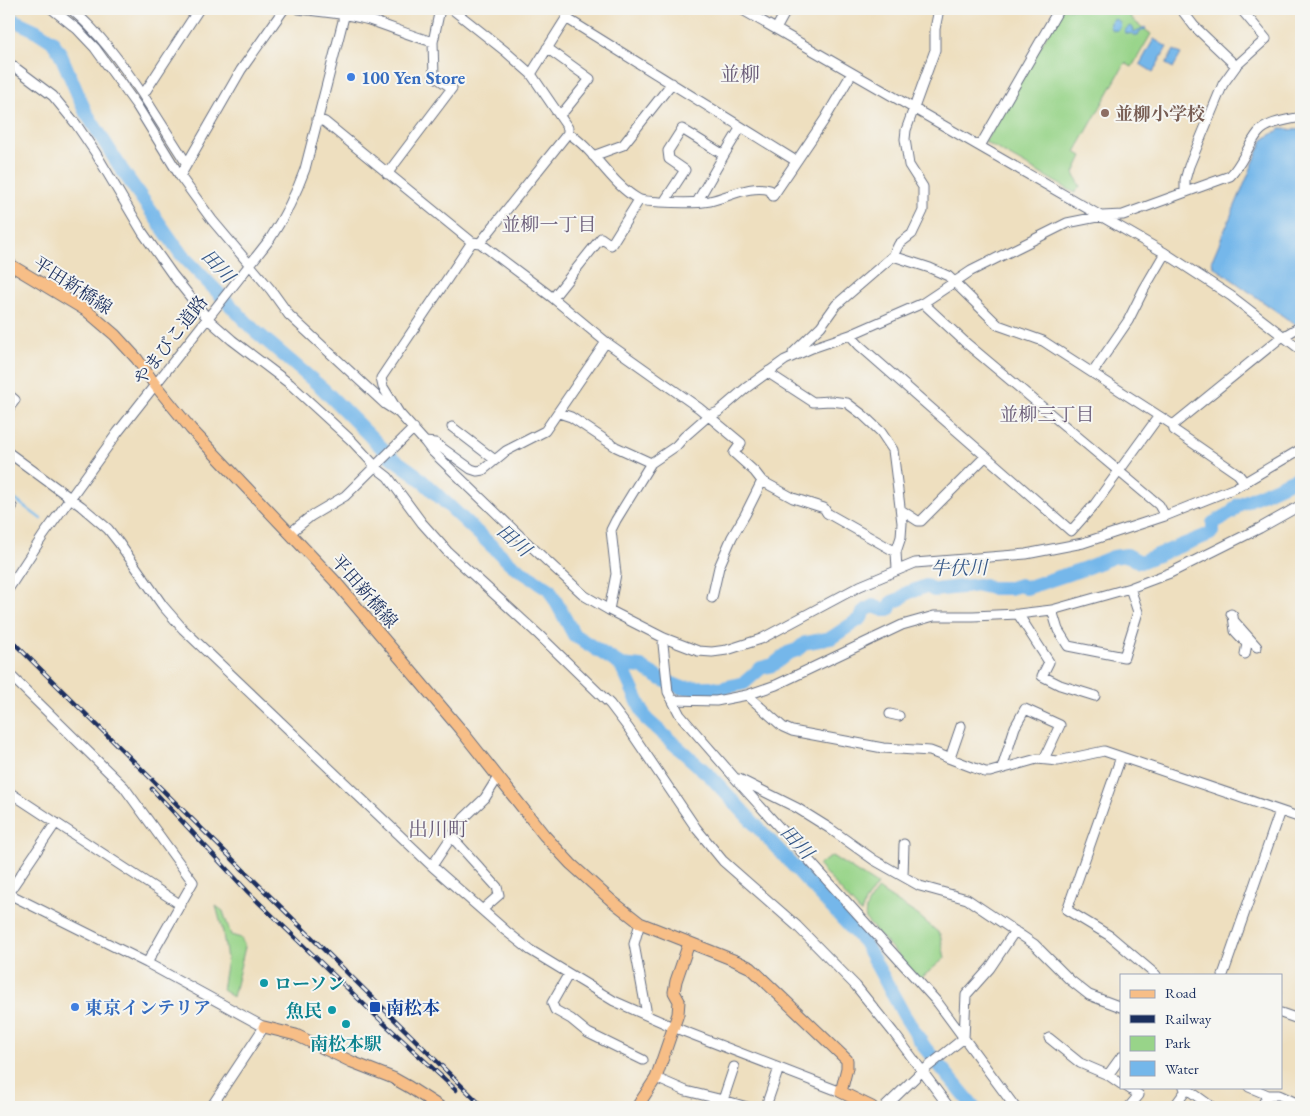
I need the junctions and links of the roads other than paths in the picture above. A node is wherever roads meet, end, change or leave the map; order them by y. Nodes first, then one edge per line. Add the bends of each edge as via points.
1 (52, 9) edge
2 (70, 9) edge
3 (199, 9) edge
4 (284, 9) edge
5 (299, 9) edge
6 (440, 9) edge
7 (452, 9) edge
8 (572, 9) edge
9 (741, 9) edge
10 (787, 9) edge
11 (939, 9) edge
12 (1059, 9) edge
13 (1182, 9) edge
14 (1241, 9) edge
15 (345, 11) edge
16 (566, 18) junction
17 (776, 29) junction
18 (433, 42) junction
19 (547, 48) junction
20 (9, 62) edge
21 (1236, 66) junction
22 (852, 73) junction
23 (531, 74) junction
24 (672, 83) junction
25 (143, 95) junction
26 (914, 109) junction
27 (560, 114) junction
28 (1301, 117) edge
29 (317, 119) junction
30 (741, 126) junction
31 (568, 133) junction
32 (980, 146) junction
33 (724, 155) junction
34 (593, 156) junction
35 (796, 161) junction
36 (187, 164) junction
37 (387, 174) junction
38 (180, 176) junction
39 (1185, 192) junction
40 (639, 200) junction
41 (664, 202) junction
42 (696, 202) junction
43 (1102, 216) junction
44 (476, 242) junction
45 (1165, 254) junction
46 (893, 256) junction
47 (9, 264) edge
48 (247, 268) junction
49 (955, 283) junction
50 (553, 298) junction
51 (924, 303) junction
52 (209, 317) junction
53 (1301, 326) edge
54 (850, 335) junction
55 (1284, 336) junction
56 (606, 342) junction
57 (1301, 350) edge
58 (785, 360) junction
59 (769, 371) junction
60 (1093, 372) junction
61 (156, 386) junction
62 (9, 395) edge
63 (9, 408) edge
64 (398, 413) junction
65 (559, 413) junction
66 (708, 416) junction
67 (1159, 416) junction
68 (1173, 425) junction
69 (452, 427) dead end
70 (412, 430) junction
71 (425, 442) junction
72 (1301, 448) edge
73 (9, 452) edge
74 (985, 456) junction
75 (495, 460) junction
76 (650, 464) junction
77 (377, 465) junction
78 (1119, 472) junction
79 (762, 481) junction
80 (1245, 483) junction
81 (71, 499) junction
82 (9, 504) edge
83 (1301, 505) edge
84 (902, 510) junction
85 (9, 511) edge
86 (1165, 516) junction
87 (290, 533) junction
88 (896, 552) junction
89 (897, 569) junction
90 (9, 588) edge
91 (1130, 588) junction
92 (712, 598) dead end
93 (609, 610) junction
94 (1052, 610) junction
95 (1018, 614) junction
96 (664, 639) junction
97 (1257, 647) dead end
98 (1246, 654) dead end
99 (9, 674) edge
100 (747, 695) junction
101 (670, 696) junction
102 (1095, 696) dead end
103 (961, 726) dead end
104 (1121, 757) junction
105 (950, 758) junction
106 (1044, 759) junction
107 (1002, 768) junction
108 (498, 777) junction
109 (734, 777) junction
110 (9, 792) edge
111 (1280, 811) junction
112 (1301, 818) edge
113 (55, 824) junction
114 (451, 836) junction
115 (904, 844) dead end
116 (432, 866) junction
117 (903, 876) junction
118 (9, 893) edge
119 (180, 905) junction
120 (482, 910) junction
121 (640, 923) junction
122 (1015, 930) junction
123 (689, 943) junction
124 (147, 962) junction
125 (1155, 974) edge
126 (1222, 974) edge
127 (568, 975) junction
128 (1120, 1007) edge
129 (646, 1009) dead end
130 (1282, 1013) edge
131 (1301, 1020) edge
132 (264, 1027) junction
133 (673, 1027) junction
134 (1049, 1038) dead end
135 (964, 1039) junction
136 (1120, 1058) edge
137 (644, 1060) dead end
138 (734, 1066) dead end
139 (779, 1068) junction
140 (924, 1071) junction
141 (1108, 1075) junction
142 (656, 1078) junction
143 (1120, 1083) edge
144 (1128, 1088) edge
145 (1186, 1088) edge
146 (1251, 1088) edge
147 (841, 1092) junction
148 (1268, 1095) junction
149 (723, 1100) junction
150 (732, 1105) edge
151 (1301, 1105) edge
152 (210, 1107) edge
153 (440, 1107) edge
154 (637, 1107) edge
155 (747, 1107) edge
156 (764, 1107) edge
157 (872, 1107) edge
158 (885, 1107) edge
159 (949, 1107) edge
160 (1015, 1107) edge
161 (1130, 1107) edge
162 (1174, 1107) edge
163 (1212, 1107) edge
164 (1261, 1107) edge

1 - 38 street via 77,29 101,55
2 - 25 street via 106,44
3 - 25 street
4 - 36 street via 241,70
5 - 15 street
6 - 18 street
7 - 23 street
8 - 16 street
9 - 17 street
10 - 17 street
11 - 26 street via 935,50
12 - 32 street
13 - 21 street via 1194,26
14 - 21 street via 1266,39
15 - 18 street
15 - 29 street, やまびこ道路
16 - 19 street
16 - 24 street
17 - 22 street
18 - 37 street via 434,76 452,88
19 - 23 street
19 - 27 street via 590,79
20 - 52 street via 52,96 76,124 143,233 172,274
21 - 39 street via 1223,84 1208,117 1184,180
22 - 26 street
22 - 35 street
23 - 27 street
24 - 30 street
24 - 34 street via 623,145
25 - 36 street
26 - 32 street
26 - 46 street via 905,138 909,164 923,187 923,211 912,234 899,244
27 - 31 street
28 - 39 street via 1266,127 1258,133 1230,176
29 - 37 street via 325,122
29 - 48 street, やまびこ道路 via 305,170 295,195 275,232
30 - 33 street
30 - 35 street
31 - 34 street
31 - 44 street
32 - 43 street
33 - 41 street via 682,128 668,151 669,159 685,170
33 - 42 street
34 - 40 street
35 - 42 street via 773,196 770,190 752,190
36 - 38 street
37 - 44 street
38 - 48 street
39 - 43 street via 1123,215
40 - 41 street
40 - 50 street via 611,245 600,238
41 - 42 street
43 - 45 street
43 - 49 street via 1067,224 971,271
44 - 50 street
44 - 64 street via 381,378
45 - 55 street via 1231,296
45 - 60 street via 1128,322
46 - 49 street via 930,268
46 - 58 street via 836,305 821,326
47 - 61 main road, 平田新橋線 via 87,312 108,329 137,359
48 - 52 street, やまびこ道路
48 - 64 street via 272,290 289,316
49 - 51 street
49 - 60 street via 998,325 1043,341
50 - 56 street
51 - 54 street
51 - 78 street via 966,343
52 - 61 street, やまびこ道路
52 - 77 street via 232,340 290,384
53 - 55 street
54 - 58 street
54 - 74 street
55 - 57 street
55 - 68 street
56 - 65 street
56 - 66 street
58 - 59 street
59 - 66 street via 718,412
59 - 84 street via 813,402 831,400 847,403 881,432 893,450
60 - 67 street
61 - 81 street, やまびこ道路 via 118,432
61 - 87 main road, 平田新橋線 via 191,429
62 - 63 street via 15,400
64 - 70 street
65 - 75 street via 545,431
65 - 76 street
66 - 76 street via 676,446
66 - 79 street via 741,443 734,453
67 - 68 street
67 - 78 street
68 - 80 street via 1174,430 1238,474
69 - 75 street
70 - 71 street
70 - 77 street
71 - 75 street via 435,443 477,471
71 - 93 street via 576,588
72 - 80 street
73 - 81 street
74 - 78 street via 1071,531
74 - 84 street via 921,521
76 - 93 street via 611,530 616,574
77 - 87 street via 345,496
77 - 140 street via 448,551 610,704 696,828 723,861 834,963
78 - 86 street via 1159,505
79 - 88 street via 793,498 824,508 827,513
79 - 92 street via 719,567
80 - 86 street
81 - 90 street, やまびこ道路
81 - 116 street via 120,543 183,630
82 - 85 street via 12,507
83 - 91 street via 1170,573
84 - 88 street via 901,537
86 - 89 street via 1083,543 1026,554 915,563
87 - 108 main road, 平田新橋線
88 - 89 street
89 - 96 street via 761,639 727,650 698,651
91 - 94 street
91 - 94 street via 1138,612 1124,657 1068,646 1058,630
93 - 96 street
94 - 95 street
95 - 100 street via 934,616 906,624 776,685
95 - 102 street via 1049,662 1042,676
96 - 101 street
97 - 98 street via 1232,617 1235,631 1247,644
99 - 119 street via 124,787 193,882
100 - 101 street via 716,701
100 - 105 street via 792,731 883,748 930,751
101 - 109 street via 680,715
103 - 105 street
104 - 106 street via 1104,751 1058,762
104 - 111 street
104 - 125 street via 1067,910 1110,936
105 - 107 street via 985,772
106 - 107 street
106 - 107 street via 1060,725 1025,709 1015,727
108 - 114 street via 485,798
108 - 121 main road, 平田新橋線 via 559,852
109 - 117 street via 797,808
109 - 135 street via 915,977
110 - 113 street
111 - 112 street
111 - 126 street
113 - 118 street
113 - 119 street
114 - 116 street
114 - 120 street via 500,892
115 - 117 street
116 - 120 street
117 - 122 street via 920,886 967,899
118 - 124 street
119 - 124 street
120 - 127 street via 506,932
121 - 123 main road, 平田新橋線
121 - 129 street via 634,944
122 - 128 street via 1090,995
122 - 135 street via 990,968 966,995
123 - 133 main road via 676,981 674,992 680,1008
123 - 147 main road, 平田新橋線 via 751,968 841,1054 847,1068
124 - 132 street
127 - 133 street via 614,1001
127 - 137 street via 552,1003 555,1010 588,1033
130 - 131 street
132 - 152 street
132 - 153 main road via 296,1035 393,1078
133 - 139 street
133 - 142 main road
134 - 141 street via 1080,1063
135 - 140 street
135 - 160 street
136 - 141 street
138 - 149 street
139 - 147 street
139 - 156 street
140 - 158 street
140 - 159 street
141 - 143 street
142 - 149 street via 686,1091
142 - 154 main road
144 - 161 street via 1139,1095
145 - 162 street
145 - 163 street
146 - 148 street
147 - 157 main road
148 - 151 street via 1279,1095
148 - 164 street
149 - 150 street
150 - 155 street

